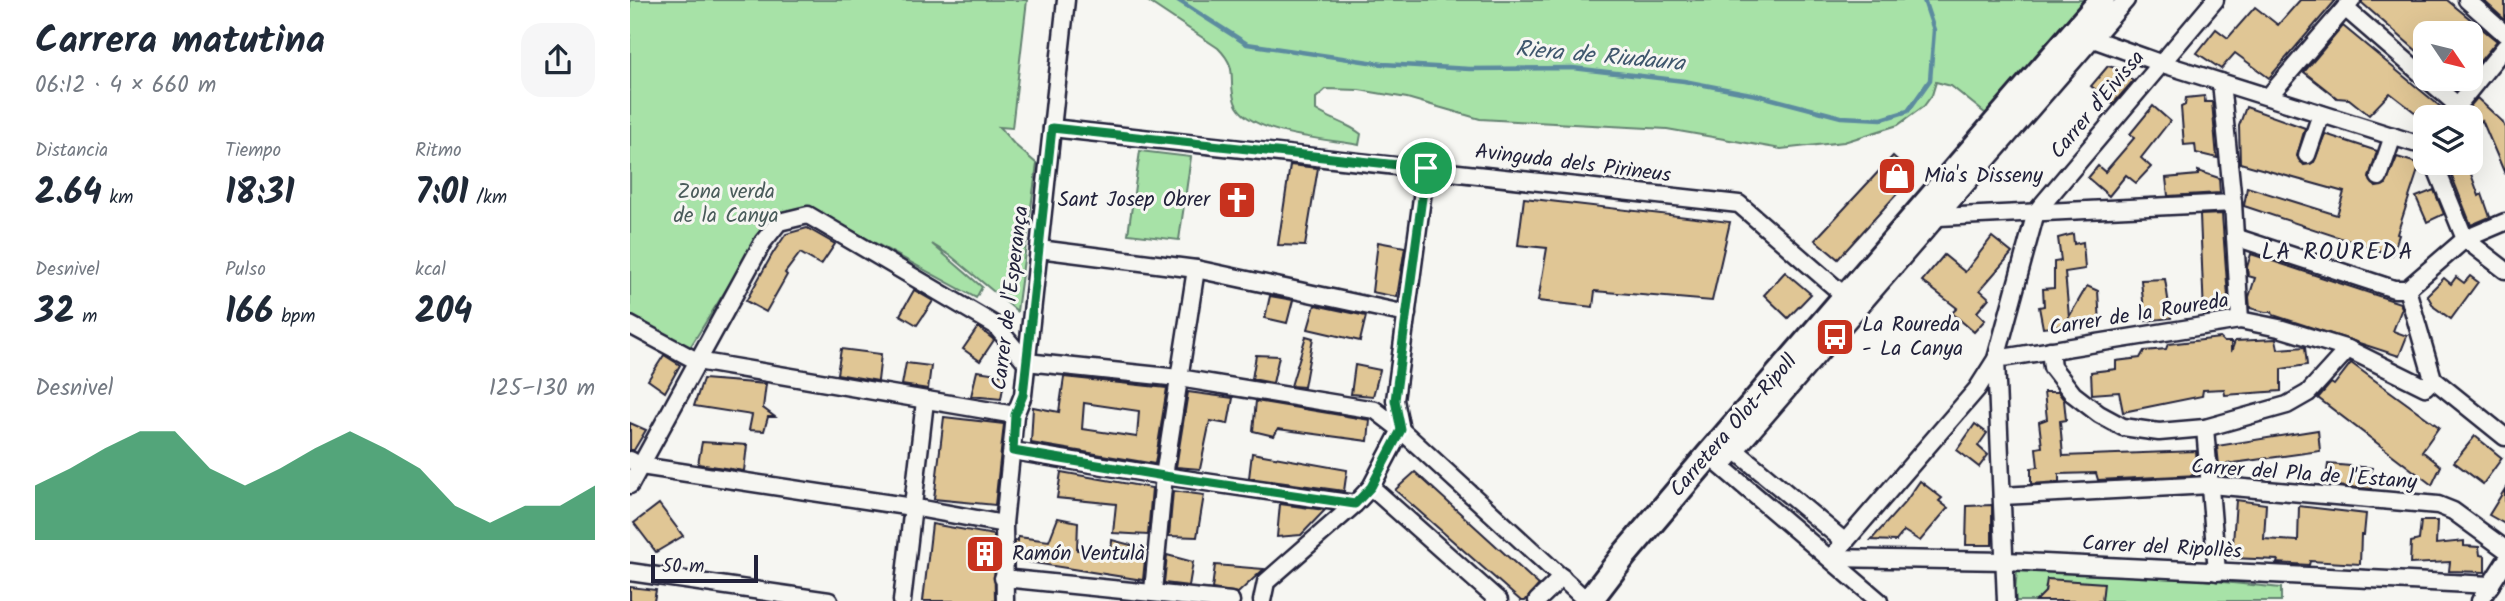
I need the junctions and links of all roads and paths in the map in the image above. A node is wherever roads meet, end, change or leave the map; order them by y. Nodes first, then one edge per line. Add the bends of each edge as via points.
1 (1066, 0) edge
2 (2102, 0) edge
3 (2126, 0) edge
4 (2215, 0) edge
5 (2466, 0) edge
6 (2348, 4) edge
7 (2505, 34) edge
8 (2093, 39) junction
9 (2505, 47) edge
10 (2160, 63) junction
11 (2413, 66) edge
12 (2221, 82) junction
13 (2436, 91) edge
14 (2269, 96) junction
15 (2447, 105) edge
16 (2457, 105) edge
17 (2321, 114) junction
18 (1052, 128) junction
19 (2393, 136) junction
20 (2413, 141) edge
21 (2307, 155) dead end
22 (1426, 168) junction
23 (2439, 175) edge
24 (2379, 177) dead end
25 (2233, 202) junction
26 (2036, 212) junction
27 (1939, 217) junction
28 (2505, 222) edge
29 (2235, 237) junction
30 (2465, 239) junction
31 (1039, 249) junction
32 (1196, 269) junction
33 (2505, 270) edge
34 (2407, 289) junction
35 (1846, 297) junction
36 (1407, 314) junction
37 (2239, 320) junction
38 (630, 325) edge
39 (2348, 349) junction
40 (2050, 350) junction
41 (1996, 359) junction
42 (697, 361) junction
43 (1026, 362) junction
44 (1179, 378) junction
45 (2433, 379) junction
46 (925, 401) junction
47 (1015, 415) junction
48 (2204, 428) junction
49 (1401, 430) junction
50 (2505, 437) edge
51 (1735, 450) junction
52 (1013, 451) junction
53 (1715, 461) junction
54 (636, 463) edge
55 (1164, 476) junction
56 (630, 485) edge
57 (2210, 485) junction
58 (1371, 487) junction
59 (2002, 496) junction
60 (1355, 504) junction
61 (912, 508) junction
62 (1004, 524) junction
63 (1845, 542) junction
64 (2505, 549) edge
65 (1830, 558) junction
66 (2006, 561) junction
67 (2505, 562) edge
68 (630, 572) edge
69 (2217, 572) junction
70 (1562, 576) junction
71 (1003, 578) junction
72 (2491, 585) junction
73 (1153, 592) junction
74 (807, 600) edge
75 (829, 601) edge
76 (902, 601) edge
77 (1005, 601) edge
78 (1231, 601) edge
79 (1262, 601) edge
80 (1499, 601) edge
81 (1537, 601) edge
82 (1588, 601) edge
83 (1880, 601) edge
84 (2006, 601) edge
85 (2480, 601) edge

1 - 18 street, Carrer de l'Esperança
2 - 35 main road, Carretera Olot-Ripoll
3 - 8 street
4 - 10 street, Carrer d'Eivissa
5 - 7 street
6 - 11 street
6 - 14 street
8 - 10 street
8 - 27 street
9 - 16 street
10 - 12 street
10 - 26 street, Carrer d'Eivissa
12 - 14 street
12 - 25 street
13 - 15 street
14 - 17 street
17 - 19 street
17 - 21 street
18 - 22 street, Avinguda dels Pirineus
18 - 31 street, Carrer de l'Esperança
19 - 20 street
19 - 24 street
22 - 35 street, Avinguda dels Pirineus via 1739,204
22 - 36 street
23 - 30 street
25 - 26 street
25 - 29 street
26 - 27 street
26 - 41 street, Carrer d'Eivissa
27 - 51 street
28 - 30 street
29 - 34 street via 2394,289
29 - 37 street
30 - 33 street
30 - 34 street
31 - 32 street
31 - 43 street, Carrer de l'Esperança
32 - 36 street
32 - 44 street
34 - 45 street
35 - 53 main road, Carretera Olot-Ripoll
36 - 49 street via 1395,400
37 - 39 street, Carrer de la Roureda
37 - 40 street, Carrer de la Roureda
38 - 42 street
39 - 45 street, Carrer de la Roureda via 2424,387
39 - 48 street via 2308,393 2287,405
40 - 41 street, Carrer de la Roureda
40 - 48 street via 2052,367 2073,394 2123,427 2159,432
41 - 59 street
41 - 63 street, Carrer d'Eivissa via 1977,389
42 - 43 street via 763,242 779,222 808,215 995,325
42 - 46 street
42 - 54 street
43 - 44 street
43 - 47 street, Carrer de l'Esperança via 1023,395
44 - 49 street via 1375,410
44 - 55 street
45 - 50 street
46 - 47 street
46 - 61 street
47 - 52 street, Carrer de l'Esperança
48 - 57 street
49 - 58 street
49 - 70 street
51 - 53 street
51 - 63 street
52 - 55 street
52 - 62 street, Carrer de l'Esperança
53 - 65 street
53 - 82 main road, Carretera Olot-Ripoll via 1625,554
54 - 56 street
54 - 61 street
55 - 60 street
55 - 73 street
57 - 59 street, Carrer del Pla de l'Estany
57 - 64 street, Carrer del Pla de l'Estany via 2438,505
57 - 69 street
58 - 60 street
58 - 80 street
59 - 66 street
60 - 79 street via 1266,582
61 - 62 street
61 - 76 street
62 - 71 street, Carrer de l'Esperança
63 - 65 street, Carrer d'Eivissa
65 - 66 street, Carrer del Ripollès
65 - 83 street
66 - 69 street, Carrer del Ripollès
66 - 84 street
67 - 72 street
68 - 74 street
69 - 72 street, Carrer del Ripollès
70 - 81 street
70 - 82 street
71 - 73 street
71 - 77 street, Carrer de l'Esperança
72 - 85 street
73 - 78 street
74 - 75 street

